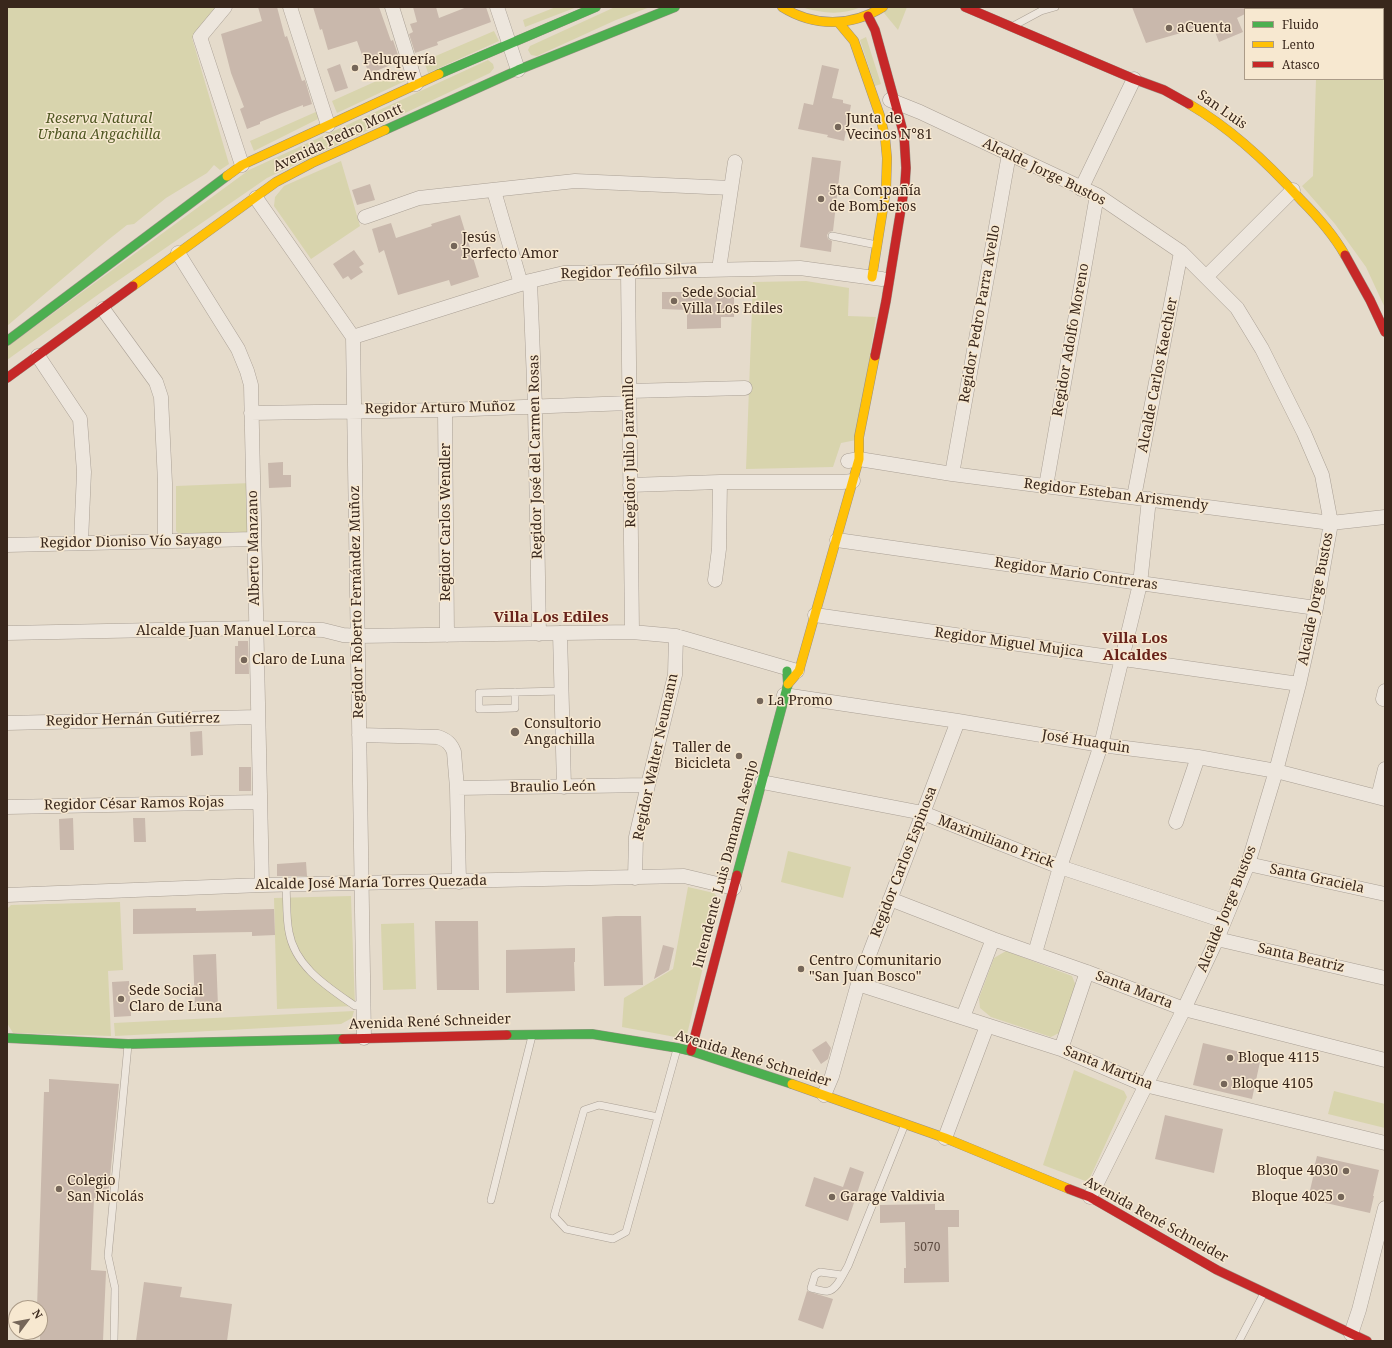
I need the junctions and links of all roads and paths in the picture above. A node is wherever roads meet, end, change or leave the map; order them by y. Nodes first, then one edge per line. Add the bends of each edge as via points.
1 (225, 7) edge
2 (290, 7) edge
3 (392, 7) edge
4 (497, 7) edge
5 (596, 7) edge
6 (674, 7) edge
7 (782, 7) edge
8 (883, 7) edge
9 (965, 7) edge
10 (1055, 7) edge
11 (868, 16) junction
12 (839, 23) junction
13 (1011, 27) junction
14 (509, 44) junction
15 (518, 70) junction
16 (1134, 79) junction
17 (416, 84) junction
18 (874, 96) junction
19 (895, 102) junction
20 (328, 124) junction
21 (1009, 154) junction
22 (735, 162) dead end
23 (242, 165) junction
24 (731, 188) junction
25 (1082, 189) junction
26 (1293, 190) junction
27 (494, 191) junction
28 (1097, 195) junction
29 (256, 198) junction
30 (365, 217) dead end
31 (891, 220) junction
32 (832, 236) dead end
33 (886, 246) junction
34 (1181, 252) junction
35 (178, 254) junction
36 (719, 269) junction
37 (628, 272) junction
38 (1206, 277) junction
39 (872, 278) junction
40 (890, 280) junction
41 (526, 282) junction
42 (103, 309) junction
43 (1385, 332) edge
44 (353, 337) junction
45 (7, 341) edge
46 (38, 356) junction
47 (7, 378) edge
48 (745, 388) dead end
49 (629, 397) junction
50 (535, 406) junction
51 (355, 410) junction
52 (445, 410) junction
53 (251, 413) junction
54 (847, 473) junction
55 (952, 474) junction
56 (720, 482) junction
57 (630, 485) junction
58 (1046, 486) junction
59 (1134, 497) junction
60 (1149, 499) junction
61 (1385, 517) edge
62 (1331, 523) junction
63 (254, 539) junction
64 (165, 540) junction
65 (837, 540) junction
66 (81, 542) junction
67 (7, 544) edge
68 (715, 580) dead end
69 (1140, 584) junction
70 (1316, 608) junction
71 (815, 616) junction
72 (256, 628) junction
73 (632, 632) junction
74 (7, 633) edge
75 (560, 633) junction
76 (539, 634) junction
77 (447, 635) junction
78 (358, 636) junction
79 (676, 636) junction
80 (1122, 660) junction
81 (792, 667) junction
82 (1299, 684) junction
83 (786, 690) junction
84 (562, 691) junction
85 (515, 692) junction
86 (258, 717) junction
87 (958, 721) junction
88 (7, 723) edge
89 (359, 735) junction
90 (1101, 745) junction
91 (1198, 757) junction
92 (1385, 769) edge
93 (1276, 771) junction
94 (762, 782) junction
95 (648, 786) junction
96 (564, 787) junction
97 (457, 788) junction
98 (1381, 798) edge
99 (260, 802) junction
100 (7, 807) edge
101 (923, 813) junction
102 (1176, 822) dead end
103 (1248, 864) junction
104 (1060, 866) junction
105 (635, 878) junction
106 (460, 882) junction
107 (361, 884) junction
108 (262, 885) junction
109 (286, 885) junction
110 (734, 888) junction
111 (1385, 894) edge
112 (7, 895) edge
113 (890, 900) junction
114 (1224, 921) junction
115 (993, 939) junction
116 (1217, 939) junction
117 (1034, 953) junction
118 (1087, 972) junction
119 (1385, 978) edge
120 (858, 984) junction
121 (363, 1002) junction
122 (1184, 1009) junction
123 (963, 1018) junction
124 (986, 1026) junction
125 (532, 1034) junction
126 (7, 1038) edge
127 (364, 1038) junction
128 (128, 1044) junction
129 (678, 1048) junction
130 (1061, 1049) junction
131 (691, 1051) junction
132 (1385, 1060) edge
133 (1145, 1085) junction
134 (824, 1095) junction
135 (658, 1117) junction
136 (905, 1124) junction
137 (945, 1138) junction
138 (1385, 1143) edge
139 (1090, 1197) junction
140 (491, 1200) dead end
141 (1385, 1208) edge
142 (842, 1275) dead end
143 (1264, 1293) junction
144 (1350, 1334) junction
145 (115, 1339) edge
146 (1238, 1341) edge
147 (1367, 1341) edge

1 - 23 street via 200,37
2 - 20 street
3 - 17 street
4 - 14 street
5 - 14 main road, Avenida Pedro Montt
6 - 15 main road, Avenida Pedro Montt
7 - 12 main road via 805,19
8 - 11 main road
9 - 13 main road, San Luis
10 - 13 lane via 1041,11
11 - 12 main road
11 - 19 main road, Intendente Luis Damann Asenjo via 875,30
12 - 18 main road, Intendente Luis Damann Asenjo via 854,41
13 - 16 main road, San Luis
14 - 15 street
14 - 17 main road, Avenida Pedro Montt
15 - 29 main road, Avenida Pedro Montt via 312,163 276,182
16 - 25 street
16 - 26 main road, San Luis via 1164,90 1218,122 1257,154
17 - 20 main road, Avenida Pedro Montt
18 - 19 street, Alcalde Jorge Bustos
18 - 31 main road, Intendente Luis Damann Asenjo via 887,158 886,190
19 - 21 street, Alcalde Jorge Bustos
19 - 31 main road, Intendente Luis Damann Asenjo via 902,124 906,152 905,184
20 - 23 main road, Avenida Pedro Montt
21 - 25 street, Alcalde Jorge Bustos
21 - 55 street, Regidor Pedro Parra Avello
22 - 24 street
23 - 45 main road, Avenida Pedro Montt
24 - 27 street via 575,181
24 - 36 street
25 - 28 street, Alcalde Jorge Bustos
26 - 38 street
26 - 43 main road, San Luis via 1339,244
27 - 30 street via 419,198
27 - 41 street, Regidor José del Carmen Rosas
28 - 34 street, Alcalde Jorge Bustos
28 - 58 street, Regidor Adolfo Moreno
29 - 35 main road, Avenida Pedro Montt
29 - 44 street
31 - 33 main road, Intendente Luis Damann Asenjo
31 - 33 main road, Intendente Luis Damann Asenjo
32 - 33 lane
33 - 39 main road, Intendente Luis Damann Asenjo
33 - 40 main road, Intendente Luis Damann Asenjo
34 - 38 street, Alcalde Jorge Bustos
34 - 59 street, Alcalde Carlos Kaechler
35 - 42 main road, Avenida Pedro Montt
35 - 53 street, Alberto Manzano via 238,349 251,385
36 - 37 street, Regidor Teófilo Silva
36 - 39 street, Regidor Teófilo Silva via 800,268
37 - 41 street, Regidor Teófilo Silva via 564,273
37 - 49 street, Regidor Julio Jaramillo
38 - 62 street, Alcalde Jorge Bustos via 1237,308 1285,391 1322,475
39 - 40 street, Regidor Teófilo Silva
40 - 54 main road, Intendente Luis Damann Asenjo via 859,437
41 - 44 street, Regidor Teófilo Silva
41 - 50 street, Regidor José del Carmen Rosas
42 - 46 main road, Avenida Pedro Montt
42 - 64 street via 156,382 161,398
44 - 51 street, Regidor Roberto Fernández Muñoz
46 - 47 main road, Avenida Pedro Montt
46 - 66 street via 80,419 84,472
48 - 49 street, Regidor Arturo Muñoz
49 - 50 street, Regidor Arturo Muñoz
49 - 57 street, Regidor Julio Jaramillo
50 - 52 street, Regidor Arturo Muñoz
50 - 76 street, Regidor José del Carmen Rosas
51 - 52 street, Regidor Arturo Muñoz
51 - 53 street, Regidor Arturo Muñoz
51 - 78 street, Regidor Roberto Fernández Muñoz
52 - 77 street, Regidor Carlos Wendler
53 - 63 street, Alberto Manzano
54 - 55 street, Regidor Esteban Arismendy
54 - 56 street, Regidor Esteban Arismendy
54 - 65 main road, Intendente Luis Damann Asenjo
55 - 58 street, Regidor Esteban Arismendy
56 - 57 street, Regidor Esteban Arismendy
56 - 68 street via 719,549
57 - 73 street, Regidor Julio Jaramillo
58 - 59 street, Regidor Esteban Arismendy
59 - 60 street, Regidor Esteban Arismendy
60 - 62 street, Regidor Esteban Arismendy
60 - 69 street
61 - 62 street, Regidor Esteban Arismendy
62 - 70 street, Alcalde Jorge Bustos
63 - 64 street, Regidor Dioniso Vío Sayago
63 - 72 street, Alberto Manzano
64 - 66 street, Regidor Dioniso Vío Sayago
65 - 69 street, Regidor Mario Contreras
65 - 71 main road, Intendente Luis Damann Asenjo
66 - 67 street, Regidor Dioniso Vío Sayago
69 - 70 street, Regidor Mario Contreras
69 - 80 street
70 - 82 street, Alcalde Jorge Bustos
71 - 80 street, Regidor Miguel Mujica
71 - 81 main road, Intendente Luis Damann Asenjo
72 - 74 street, Alcalde Juan Manuel Lorca
72 - 78 street, Alcalde Juan Manuel Lorca via 323,630
72 - 86 street, Alberto Manzano
73 - 75 street, Alcalde Juan Manuel Lorca
73 - 79 street, Alcalde Juan Manuel Lorca
75 - 76 street, Alcalde Juan Manuel Lorca
75 - 84 street
76 - 77 street, Alcalde Juan Manuel Lorca
77 - 78 street, Alcalde Juan Manuel Lorca
78 - 89 street, Regidor Roberto Fernández Muñoz
79 - 81 street, Alcalde Juan Manuel Lorca
79 - 95 street, Regidor Walter Neumann via 675,675
80 - 82 street, Regidor Miguel Mujica
80 - 90 street
81 - 83 main road, Intendente Luis Damann Asenjo
81 - 83 main road, Intendente Luis Damann Asenjo
82 - 93 street, Alcalde Jorge Bustos
83 - 87 street, José Huaquin
83 - 94 main road, Intendente Luis Damann Asenjo
84 - 85 lane
84 - 96 street
85 - 85 lane via 479,693 479,709 516,708
86 - 88 street, Regidor Hernán Gutiérrez
86 - 99 street, Alberto Manzano
87 - 90 street, José Huaquin
87 - 101 street, Regidor Carlos Espinosa
89 - 97 street via 444,739 454,752
89 - 107 street, Regidor Roberto Fernández Muñoz
90 - 91 street, José Huaquin
90 - 104 street
91 - 93 street, José Huaquin
91 - 102 street
92 - 98 street
93 - 98 street, José Huaquin
93 - 103 street, Alcalde Jorge Bustos
94 - 101 street, Maximiliano Frick
94 - 110 main road, Intendente Luis Damann Asenjo
95 - 96 street, Braulio León
95 - 105 street, Regidor Walter Neumann via 636,837
96 - 97 street, Braulio León
97 - 106 street
99 - 100 street, Regidor César Ramos Rojas
99 - 108 street, Alberto Manzano
101 - 104 street, Maximiliano Frick
101 - 113 street, Regidor Carlos Espinosa
103 - 111 street, Santa Graciela
103 - 114 street, Alcalde Jorge Bustos
104 - 114 street, Maximiliano Frick
104 - 117 street
105 - 106 street, Alcalde José María Torres Quezada
105 - 110 street, Alcalde José María Torres Quezada via 684,876
106 - 107 street, Alcalde José María Torres Quezada
107 - 109 street, Alcalde José María Torres Quezada
107 - 121 street, Regidor Roberto Fernández Muñoz
108 - 109 street, Alcalde José María Torres Quezada
108 - 112 street, Alcalde José María Torres Quezada
109 - 121 lane via 289,935 306,968 355,1006
110 - 131 main road, Intendente Luis Damann Asenjo
113 - 115 street, Santa Marta
113 - 120 street, Regidor Carlos Espinosa
114 - 116 street, Alcalde Jorge Bustos
115 - 117 street, Santa Marta
115 - 123 street
116 - 119 street, Santa Beatriz
116 - 122 street, Alcalde Jorge Bustos
117 - 118 street, Santa Marta
118 - 122 street, Santa Marta
118 - 130 street
120 - 123 street, Santa Martina
120 - 134 street, Regidor Carlos Espinosa via 832,1076
121 - 127 street, Regidor Roberto Fernández Muñoz
122 - 132 street, Santa Marta
122 - 133 street, Alcalde Jorge Bustos
123 - 124 street, Santa Martina
124 - 130 street, Santa Martina
124 - 137 street
125 - 127 main road, Avenida René Schneider
125 - 129 main road, Avenida René Schneider via 592,1034
125 - 140 lane
126 - 128 main road, Avenida René Schneider
127 - 128 main road, Avenida René Schneider
128 - 145 lane via 108,1256 115,1288
129 - 131 main road, Avenida René Schneider
129 - 135 lane
130 - 133 street, Santa Martina
131 - 134 main road, Avenida René Schneider
133 - 138 street, Santa Martina
133 - 139 street, Alcalde Jorge Bustos
134 - 136 main road, Avenida René Schneider
135 - 135 lane via 599,1105 584,1110 554,1216 566,1229 613,1239 626,1232
136 - 137 main road, Avenida René Schneider
136 - 142 lane via 848,1266
137 - 139 main road, Avenida René Schneider
139 - 143 main road, Avenida René Schneider via 1216,1270
141 - 144 street
143 - 144 main road, Avenida René Schneider
143 - 146 lane
144 - 147 main road, Avenida René Schneider

